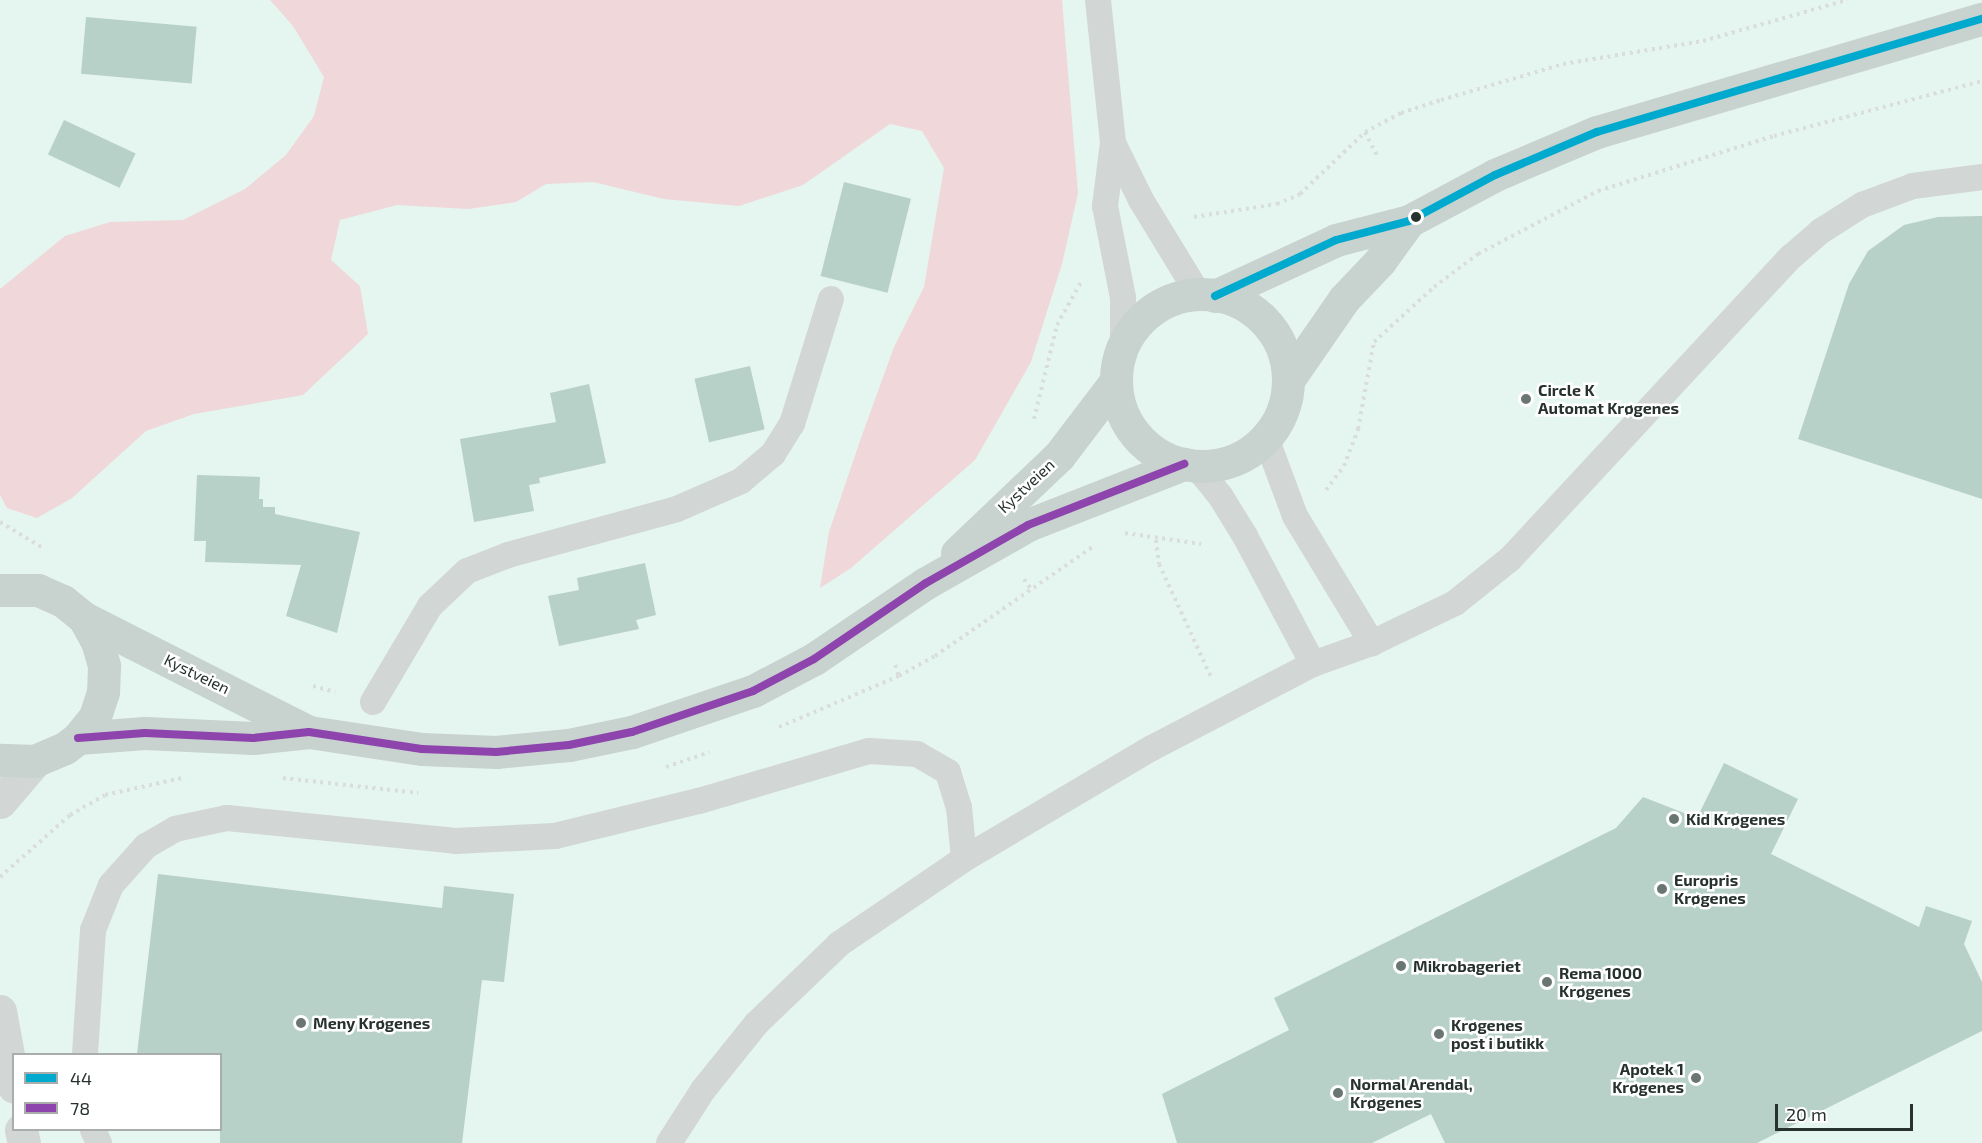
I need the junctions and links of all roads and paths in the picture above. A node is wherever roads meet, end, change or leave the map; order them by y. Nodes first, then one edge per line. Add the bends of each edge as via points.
1 (1098, 0) edge
2 (1847, 0) edge
3 (1982, 19) edge
4 (1982, 81) edge
5 (1365, 132) junction
6 (1113, 143) junction
7 (1378, 158) dead end
8 (1982, 177) edge
9 (1188, 217) dead end
10 (1409, 221) junction
11 (1087, 272) dead end
12 (1207, 295) junction
13 (831, 299) dead end
14 (1123, 347) junction
15 (1288, 380) junction
16 (1116, 381) junction
17 (1029, 429) dead end
18 (1266, 438) junction
19 (1190, 465) junction
20 (1320, 497) dead end
21 (1116, 533) dead end
22 (1156, 540) junction
23 (1201, 544) dead end
24 (1024, 579) dead end
25 (926, 583) junction
26 (4, 585) edge
27 (1031, 589) dead end
28 (84, 618) junction
29 (1372, 643) junction
30 (895, 664) dead end
31 (1313, 664) junction
32 (899, 676) dead end
33 (373, 702) dead end
34 (1226, 709) junction
35 (309, 732) junction
36 (78, 738) junction
37 (0, 760) edge
38 (35, 761) junction
39 (0, 802) edge
40 (964, 859) junction
41 (0, 1011) edge
42 (86, 1053) edge
43 (12, 1076) edge
44 (669, 1143) edge

1 - 6 lane
2 - 5 path via 1703,41 1563,64 1401,113
3 - 10 main road via 1597,132 1495,175
4 - 20 path via 1774,136 1598,191 1478,254 1434,287 1374,342 1358,429 1344,466
5 - 7 path
5 - 9 path via 1293,197 1278,204
6 - 12 lane via 1141,200
6 - 14 lane via 1105,206 1123,298
8 - 29 lane via 1913,186 1862,205 1821,231 1791,257 1510,559 1455,603
10 - 12 main road via 1336,240
10 - 15 main road via 1326,323
11 - 17 path via 1057,325
12 - 14 main road via 1174,299 1153,310 1135,326
12 - 15 main road via 1247,308 1272,331 1281,346
13 - 33 lane via 792,424 773,454 741,481 677,509 508,555 467,571 430,606
14 - 16 main road
15 - 18 main road via 1286,401
16 - 19 main road via 1119,404 1129,425 1162,456
16 - 25 main road, Kystveien via 1059,456
18 - 19 main road via 1234,460
18 - 29 lane via 1295,516
19 - 25 main road, Kystveien via 1028,525
19 - 31 lane via 1245,536
21 - 22 path
22 - 23 path
22 - 34 path via 1162,574
24 - 27 path
25 - 35 main road, Kystveien via 814,659 753,691 632,732 569,746 496,752 422,749
26 - 28 main road via 38,590 63,601
28 - 35 main road, Kystveien
28 - 36 main road via 98,641 104,666 103,692 94,717
29 - 31 lane
30 - 32 path
31 - 34 lane
34 - 40 lane
35 - 36 main road, Kystveien via 254,738 145,734
36 - 38 main road
37 - 38 main road
38 - 39 street
40 - 42 lane via 959,807 948,772 917,754 869,751 699,801 555,836 456,841 227,818 175,829 146,846 111,885 93,930
40 - 44 lane via 839,944 794,983 703,1090
41 - 43 street

